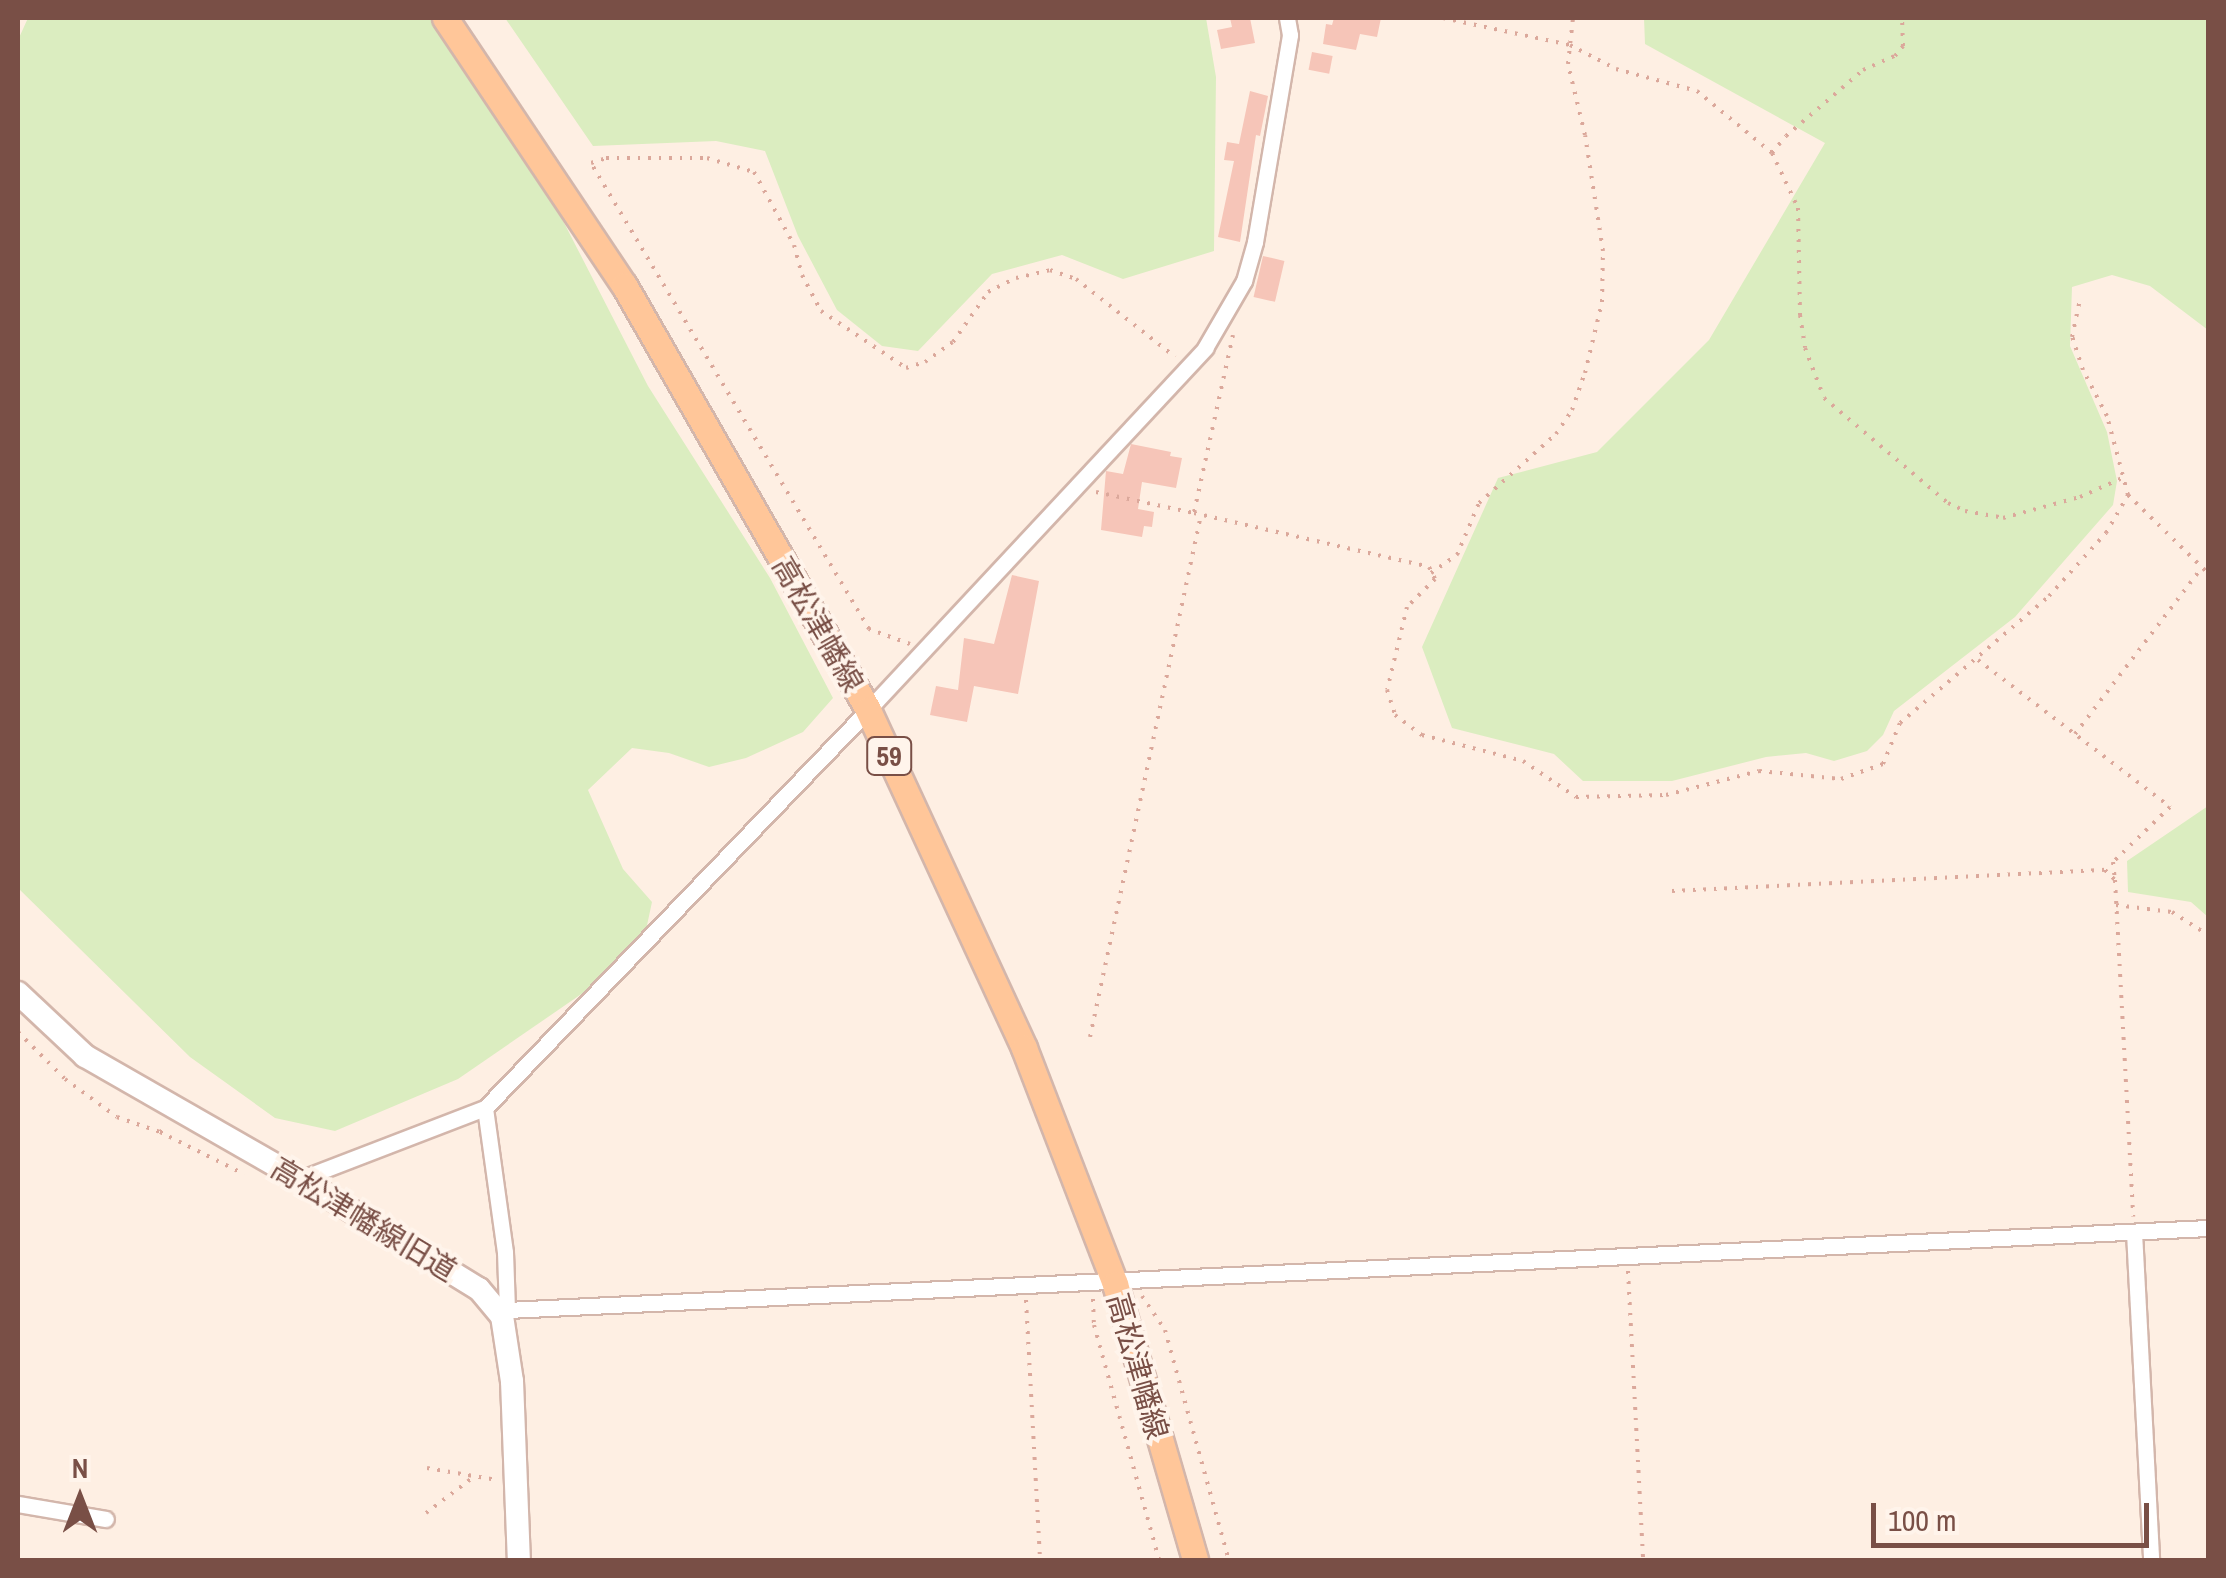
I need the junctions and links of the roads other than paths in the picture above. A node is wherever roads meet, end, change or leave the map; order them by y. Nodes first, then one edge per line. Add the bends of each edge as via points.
1 (445, 18) edge
2 (1288, 18) edge
3 (868, 710) junction
4 (18, 993) edge
5 (484, 1108) junction
6 (300, 1179) junction
7 (2208, 1228) edge
8 (2134, 1232) junction
9 (1114, 1284) junction
10 (505, 1313) junction
11 (18, 1504) edge
12 (106, 1519) dead end
13 (519, 1560) edge
14 (1195, 1560) edge
15 (2151, 1560) edge

1 - 3 main road, 高松津幡線 / 59 via 624,285
2 - 3 street via 1244,281 1205,348
3 - 5 street
3 - 9 main road, 高松津幡線 / 59 via 1024,1048
4 - 6 street, 高松津幡線旧道 via 85,1056
5 - 6 street
5 - 10 street via 505,1252
6 - 10 street, 高松津幡線旧道 via 478,1289
7 - 8 street
8 - 9 street
8 - 15 street
9 - 10 street
9 - 14 main road, 高松津幡線 / 59
10 - 13 street
11 - 12 street

